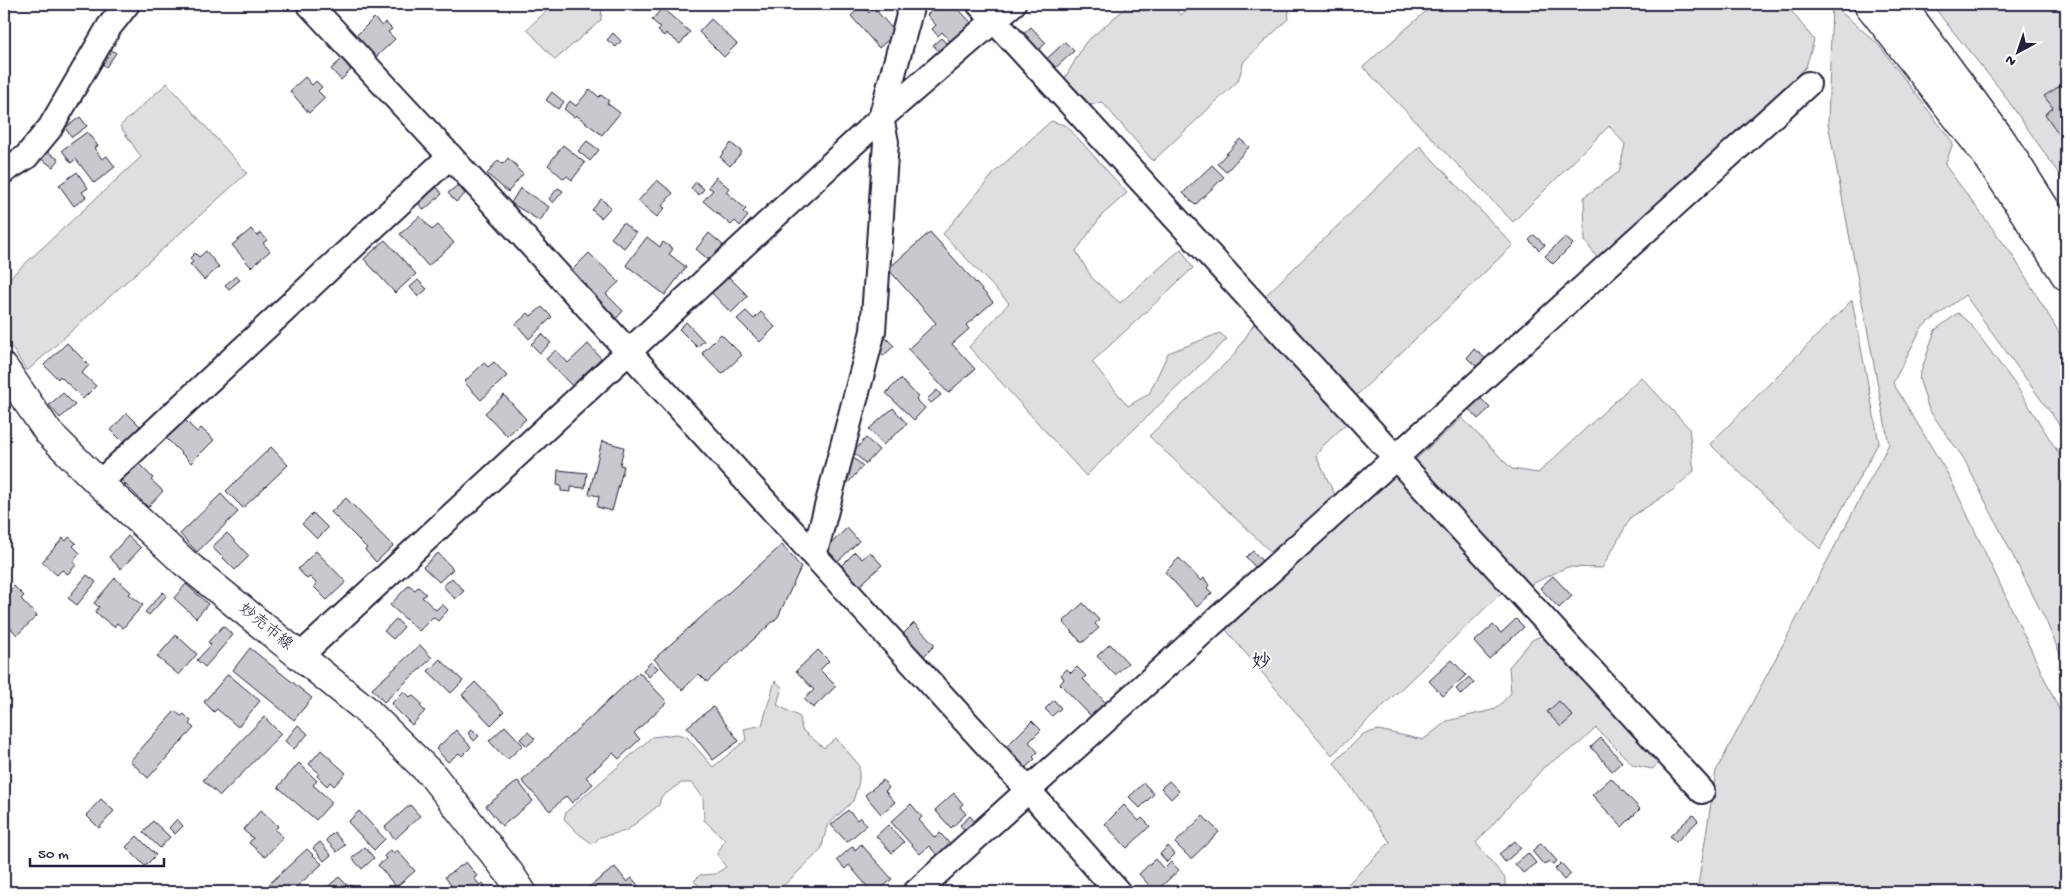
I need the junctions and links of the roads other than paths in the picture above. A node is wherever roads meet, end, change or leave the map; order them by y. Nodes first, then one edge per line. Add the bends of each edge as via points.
1 (127, 4) edge
2 (309, 4) edge
3 (912, 4) edge
4 (1013, 4) edge
5 (1868, 4) edge
6 (1901, 4) edge
7 (987, 12) edge
8 (1808, 84) dead end
9 (881, 118) junction
10 (450, 156) junction
11 (4, 171) edge
12 (2066, 241) edge
13 (2066, 276) edge
14 (628, 352) junction
15 (4, 368) edge
16 (1396, 457) junction
17 (99, 483) junction
18 (814, 556) junction
19 (300, 656) junction
20 (1029, 791) junction
21 (1702, 791) dead end
22 (522, 892) edge
23 (916, 892) edge
24 (1118, 892) edge

1 - 11 street via 109,27 50,128 26,157
2 - 10 street
3 - 9 street
4 - 7 street
5 - 13 main road via 1987,156
6 - 12 main road via 2001,139
7 - 9 street
7 - 16 street
8 - 16 street
9 - 14 street
9 - 18 street via 886,142 873,331
10 - 14 street
10 - 17 street
14 - 18 street
14 - 19 street
15 - 17 main road, 妙売市線 via 48,432
16 - 20 street
16 - 21 street
17 - 19 main road, 妙売市線 via 184,562
18 - 20 street
19 - 22 main road, 妙売市線 via 364,708 433,776
20 - 23 street
20 - 24 street

